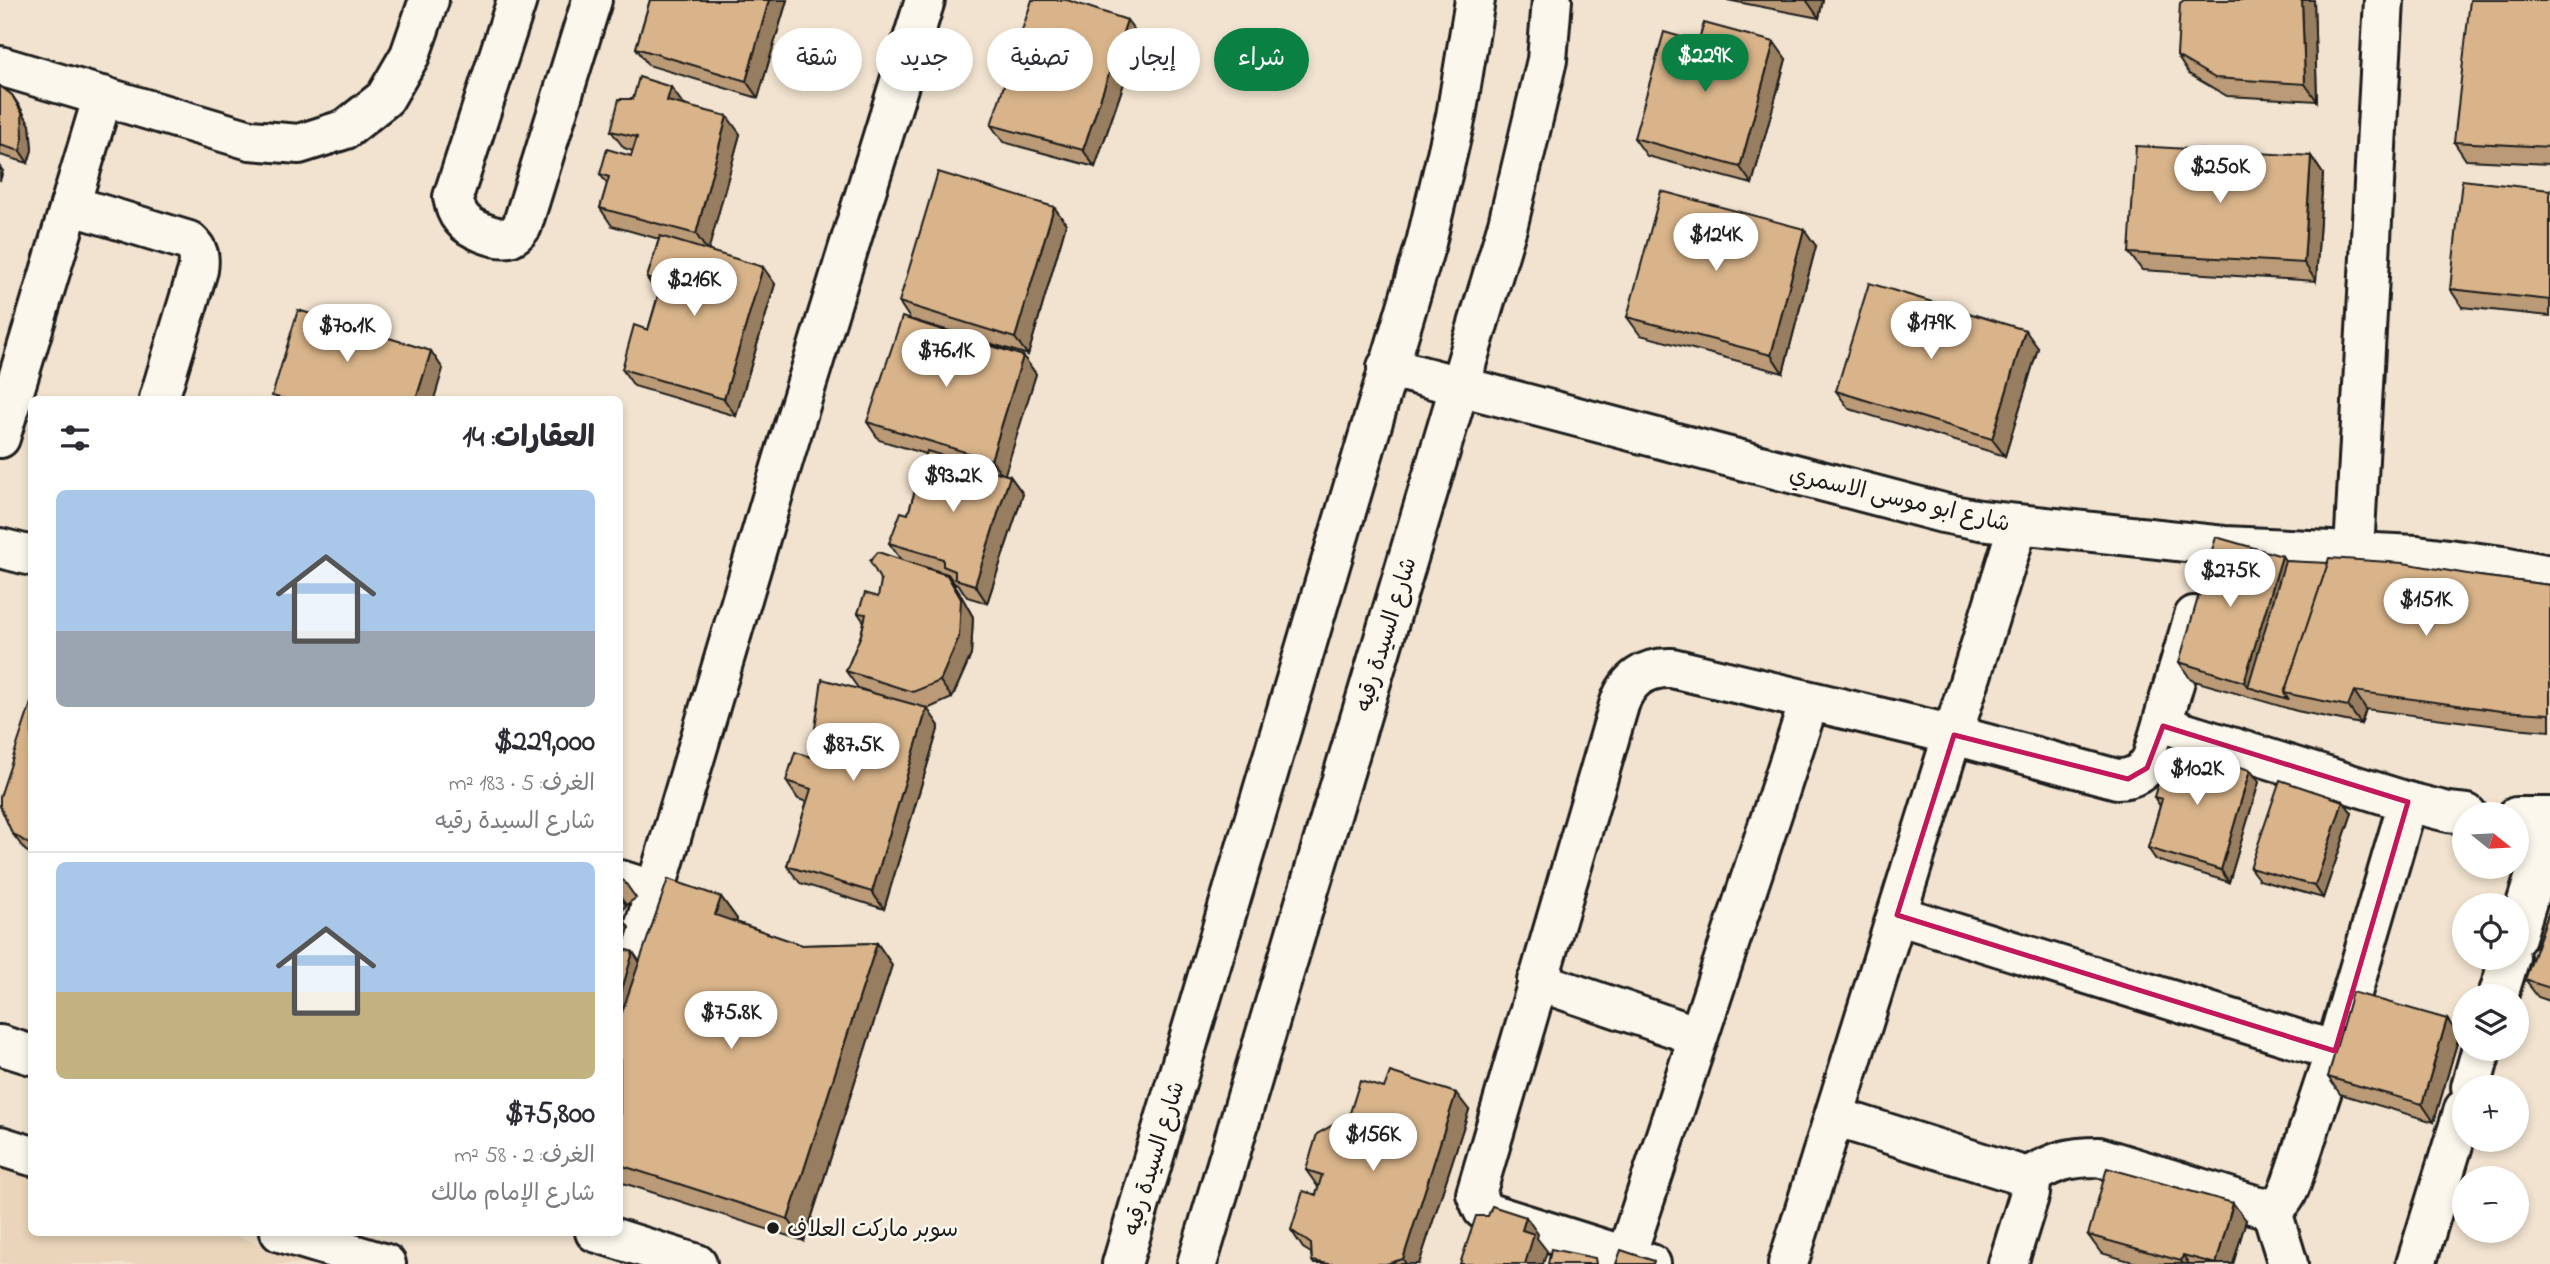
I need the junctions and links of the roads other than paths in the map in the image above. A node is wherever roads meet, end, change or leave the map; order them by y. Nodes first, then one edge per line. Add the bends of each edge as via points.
1 (429, 0) edge
2 (517, 0) edge
3 (592, 0) edge
4 (925, 0) edge
5 (1475, 0) edge
6 (1552, 0) edge
7 (2384, 0) edge
8 (0, 66) edge
9 (103, 96) junction
10 (70, 205) junction
11 (1387, 367) junction
12 (1460, 386) junction
13 (160, 396) edge
14 (0, 438) edge
15 (2018, 526) junction
16 (0, 548) edge
17 (2354, 551) junction
18 (28, 555) edge
19 (2550, 575) edge
20 (2195, 610) edge
21 (1808, 702) junction
22 (2163, 726) junction
23 (1954, 734) junction
24 (2408, 802) junction
25 (2452, 812) edge
26 (2529, 817) edge
27 (2550, 817) edge
28 (2550, 827) edge
29 (623, 881) edge
30 (655, 891) junction
31 (2529, 895) edge
32 (1897, 915) junction
33 (1537, 981) junction
34 (623, 999) edge
35 (1698, 1036) junction
36 (0, 1045) edge
37 (2335, 1051) junction
38 (28, 1054) edge
39 (1835, 1117) junction
40 (0, 1146) edge
41 (2452, 1147) edge
42 (28, 1155) edge
43 (2027, 1177) junction
44 (2271, 1208) junction
45 (302, 1236) edge
46 (608, 1236) edge
47 (1638, 1260) edge
48 (386, 1264) edge
49 (697, 1264) edge
50 (1122, 1264) edge
51 (1197, 1264) edge
52 (1788, 1264) edge
53 (2008, 1264) edge
54 (2288, 1264) edge
55 (2416, 1264) edge

1 - 9 street via 410,55 385,98 346,129 299,144 250,140
2 - 3 street via 453,197 470,227 501,237 517,233 522,226
4 - 30 street
5 - 11 street, شارع السيدة رقيه via 1456,116 1429,230
6 - 12 street, شارع السيدة رقيه via 1547,60 1511,211
7 - 17 street
8 - 9 street
9 - 10 street
10 - 13 street via 189,241 197,249 198,270
10 - 14 street
11 - 12 street, شارع ابو موسى الاسمري
11 - 50 street, شارع السيدة رقيه
12 - 15 street, شارع ابو موسى الاسمري via 1943,513
12 - 51 street, شارع السيدة رقيه
15 - 17 street, شارع ابو موسى الاسمري via 2224,546
15 - 23 street
16 - 18 street
17 - 19 street, شارع ابو موسى الاسمري via 2417,555
20 - 22 street
21 - 23 street
21 - 33 street via 1672,668 1650,670 1630,683 1619,705
21 - 35 street
22 - 23 street via 2147,768 2128,779
22 - 24 street
23 - 32 street
24 - 25 street
24 - 37 street
26 - 27 street
28 - 31 street
29 - 30 street
30 - 34 street
32 - 37 street
32 - 39 street
33 - 35 street
33 - 47 street via 1478,1185 1478,1202 1492,1214
35 - 47 street
36 - 38 street
37 - 44 street via 2284,1201
39 - 43 street
39 - 52 street
40 - 42 street
41 - 55 street
43 - 44 street via 2058,1161 2099,1157
43 - 53 street via 2030,1193
44 - 54 street
45 - 48 street
46 - 49 street

